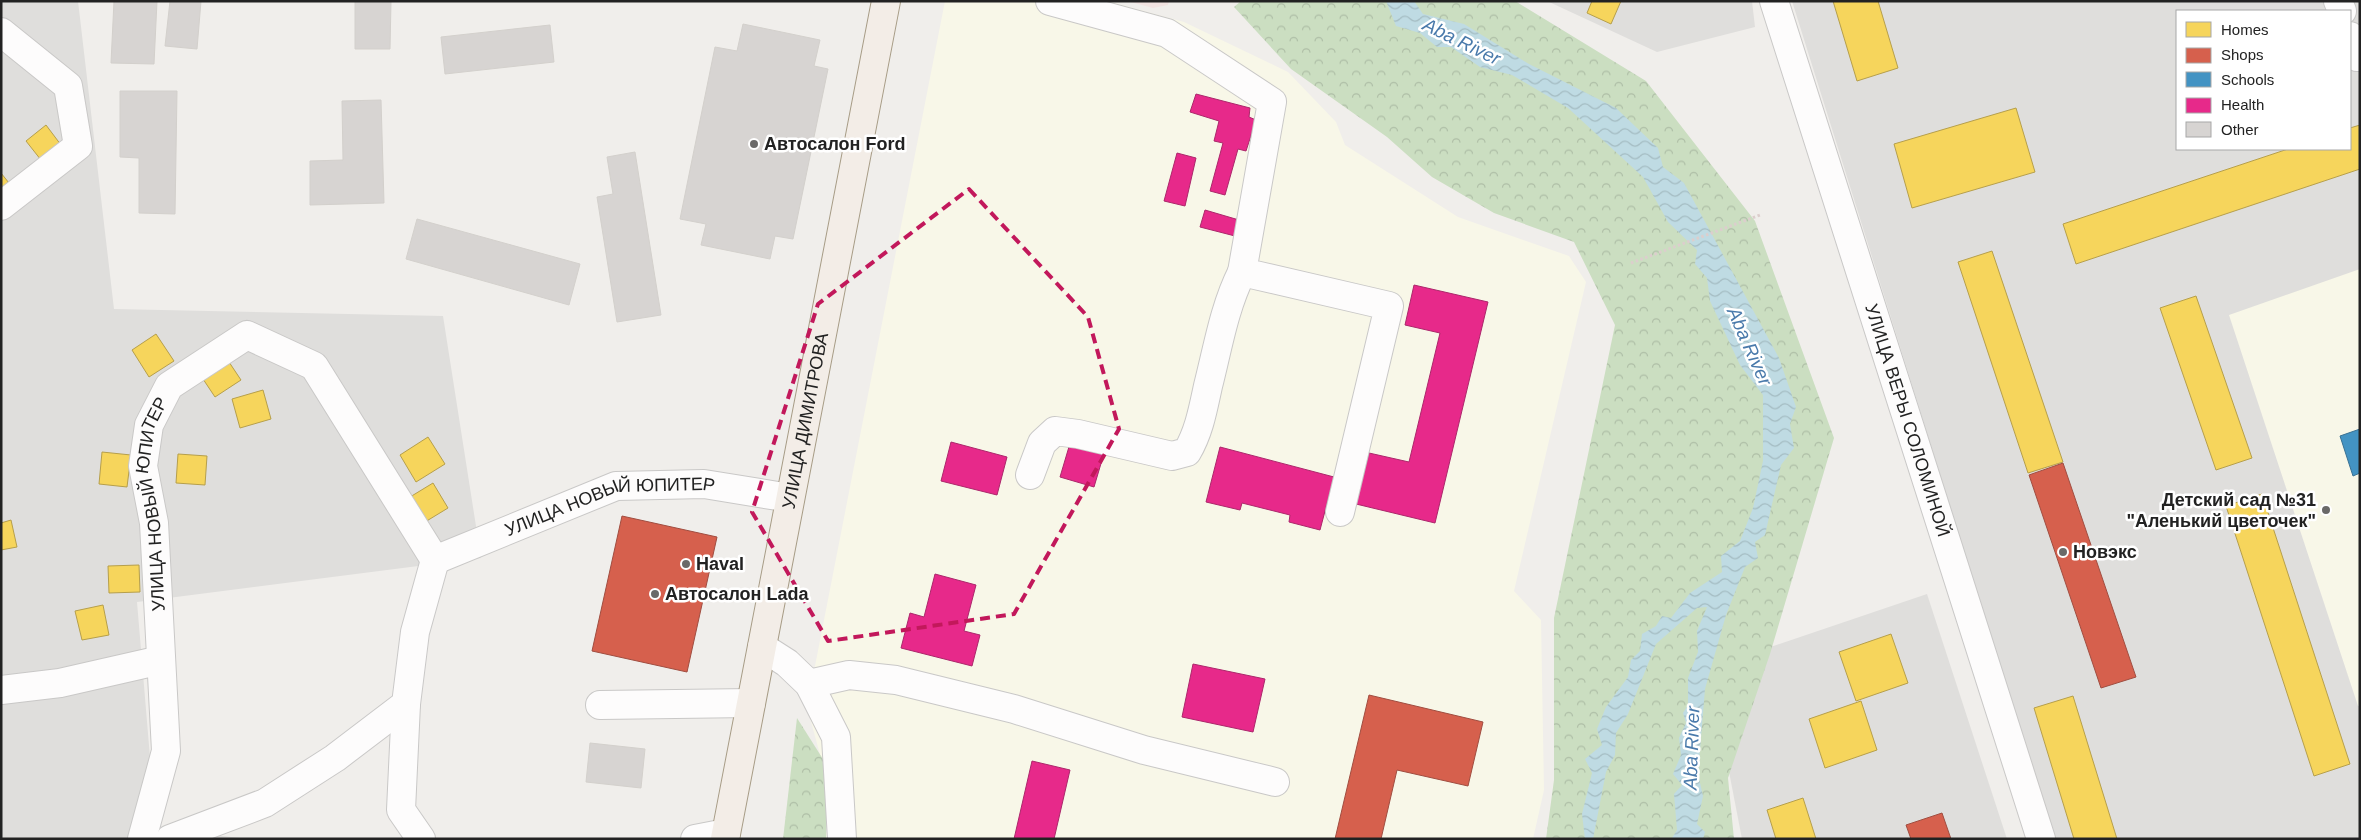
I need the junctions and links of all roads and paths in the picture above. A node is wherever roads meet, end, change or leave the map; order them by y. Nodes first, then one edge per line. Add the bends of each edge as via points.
1 (886, 1) edge
2 (1050, 1) edge
3 (1774, 1) edge
4 (1, 32) edge
5 (1, 206) edge
6 (1760, 215) dead end
7 (1631, 263) dead end
8 (1242, 272) junction
9 (1030, 475) dead end
10 (790, 498) junction
11 (1340, 512) dead end
12 (435, 560) junction
13 (762, 647) junction
14 (161, 660) junction
15 (809, 684) junction
16 (1, 690) edge
17 (751, 703) junction
18 (406, 704) junction
19 (600, 705) dead end
20 (1275, 782) dead end
21 (725, 836) edge
22 (142, 839) edge
23 (170, 839) edge
24 (421, 839) edge
25 (695, 839) edge
26 (842, 839) edge
27 (2041, 839) edge

1 - 10 main road, УЛИЦА ДИМИТРОВА
2 - 8 street via 1167,32 1272,102
3 - 27 street, УЛИЦА ВЕРЫ СОЛОМИНОЙ
4 - 5 street via 68,86 78,146
6 - 7 path
8 - 9 street via 1229,298 1201,418 1186,452 1172,456 1055,431 1042,442
8 - 11 street via 1389,306
10 - 12 street, УЛИЦА НОВЫЙ ЮПИТЕР via 704,484 616,486
10 - 13 main road, УЛИЦА ДИМИТРОВА
12 - 14 street, УЛИЦА НОВЫЙ ЮПИТЕР via 314,366 247,335 169,386 149,425 143,466 154,523
12 - 18 street via 415,632
13 - 15 street via 788,663
13 - 17 main road, УЛИЦА ДИМИТРОВА
14 - 16 street via 60,683
14 - 22 street, УЛИЦА НОВЫЙ ЮПИТЕР via 166,751
15 - 20 street via 849,675 896,680 1014,709 1144,750
15 - 26 street via 836,737
17 - 19 street
17 - 21 main road, УЛИЦА ДИМИТРОВА
18 - 23 street via 335,758 265,803
18 - 24 street via 401,810
21 - 25 street

